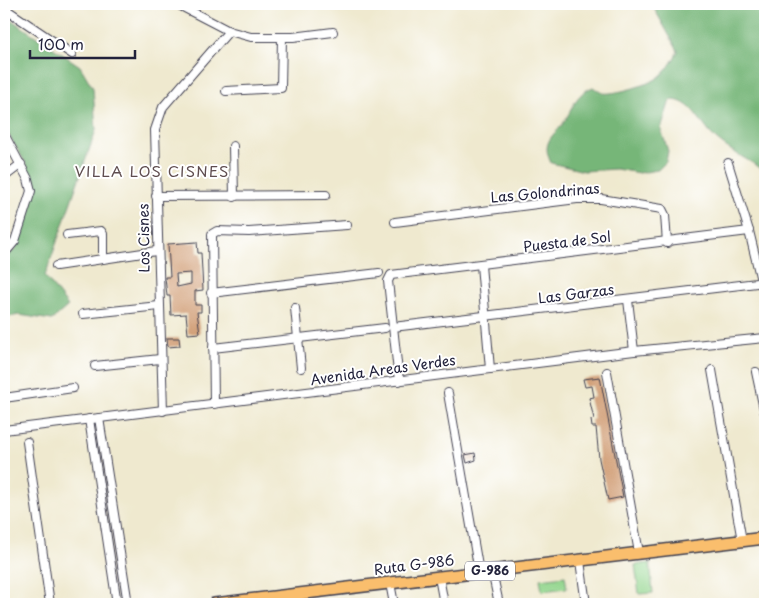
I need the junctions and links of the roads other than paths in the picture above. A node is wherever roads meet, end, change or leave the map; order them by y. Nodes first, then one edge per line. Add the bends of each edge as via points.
1 (177, 4) edge
2 (4, 8) edge
3 (229, 31) junction
4 (333, 32) dead end
5 (282, 38) junction
6 (72, 54) dead end
7 (226, 91) dead end
8 (4, 134) edge
9 (233, 146) dead end
10 (728, 163) dead end
11 (20, 164) junction
12 (4, 177) edge
13 (326, 195) dead end
14 (156, 196) junction
15 (234, 197) junction
16 (394, 222) dead end
17 (347, 225) dead end
18 (749, 231) junction
19 (67, 235) dead end
20 (667, 243) junction
21 (156, 251) junction
22 (4, 254) edge
23 (103, 259) junction
24 (481, 265) junction
25 (56, 266) dead end
26 (379, 273) dead end
27 (764, 282) edge
28 (211, 293) junction
29 (765, 297) edge
30 (628, 300) junction
31 (159, 306) junction
32 (296, 308) dead end
33 (83, 314) dead end
34 (485, 317) junction
35 (389, 327) junction
36 (298, 337) junction
37 (765, 338) edge
38 (213, 348) junction
39 (634, 351) junction
40 (160, 359) junction
41 (95, 366) dead end
42 (301, 368) dead end
43 (490, 369) junction
44 (712, 370) dead end
45 (608, 372) dead end
46 (756, 372) dead end
47 (399, 381) junction
48 (74, 388) dead end
49 (448, 393) dead end
50 (4, 398) edge
51 (214, 404) junction
52 (162, 411) junction
53 (765, 414) edge
54 (100, 418) junction
55 (89, 419) junction
56 (4, 430) edge
57 (27, 442) dead end
58 (765, 538) edge
59 (742, 541) junction
60 (639, 553) junction
61 (580, 561) junction
62 (492, 571) junction
63 (479, 572) junction
64 (439, 577) junction
65 (390, 583) junction
66 (233, 603) edge
67 (50, 604) edge
68 (117, 604) edge
69 (128, 604) edge
70 (214, 604) edge
71 (394, 604) edge
72 (444, 604) edge
73 (499, 604) edge
74 (586, 604) edge

1 - 3 street
2 - 6 street
3 - 5 street via 251,37
3 - 14 street, Los Cisnes via 170,98 158,117 154,136
4 - 5 street
5 - 7 street via 281,88
8 - 11 street
9 - 15 street
10 - 18 street
11 - 12 street
11 - 22 street via 30,183 31,194 15,241
13 - 15 street
14 - 15 street
14 - 21 street, Los Cisnes
16 - 20 street, Las Golondrinas via 577,199 601,199 662,208
17 - 28 street via 219,231 211,236
18 - 20 street, Puesta de Sol
18 - 27 street
19 - 23 street via 100,230 103,234
20 - 24 street, Puesta de Sol
21 - 23 street
21 - 31 street, Los Cisnes
23 - 25 street
24 - 34 street
24 - 35 street, Puesta de Sol via 389,276
26 - 28 street
27 - 29 street
27 - 30 street, Las Garzas
28 - 38 street
30 - 34 street, Las Garzas
30 - 39 street
31 - 33 street
31 - 40 street, Los Cisnes
32 - 36 street
34 - 35 street, Las Garzas
34 - 43 street
35 - 36 street, Las Garzas
35 - 47 street
36 - 38 street, Las Garzas
36 - 42 street
37 - 39 street, Avenida Areas Verdes
38 - 51 street
39 - 43 street, Avenida Areas Verdes
40 - 41 street
40 - 52 street, Los Cisnes
43 - 47 street, Avenida Areas Verdes
44 - 59 street
45 - 60 street
46 - 53 street
47 - 51 street, Avenida Areas Verdes
48 - 50 street
49 - 63 street
51 - 52 street, Avenida Areas Verdes
52 - 54 street, Avenida Areas Verdes
54 - 55 street, Avenida Areas Verdes
54 - 69 street
55 - 56 street, Avenida Areas Verdes
55 - 68 street
57 - 67 street
58 - 59 main road, Ruta G-986 / G-986
59 - 60 main road, Ruta G-986 / G-986
60 - 61 main road, Ruta G-986 / G-986
61 - 62 main road, Ruta G-986 / G-986
61 - 74 street
62 - 63 main road, Ruta G-986 / G-986
62 - 73 street
63 - 64 main road, Ruta G-986 / G-986
64 - 65 main road, Ruta G-986 / G-986
64 - 72 street
65 - 66 main road, Ruta G-986 / G-986
65 - 71 street
66 - 70 main road, Ruta G-986 / G-986

